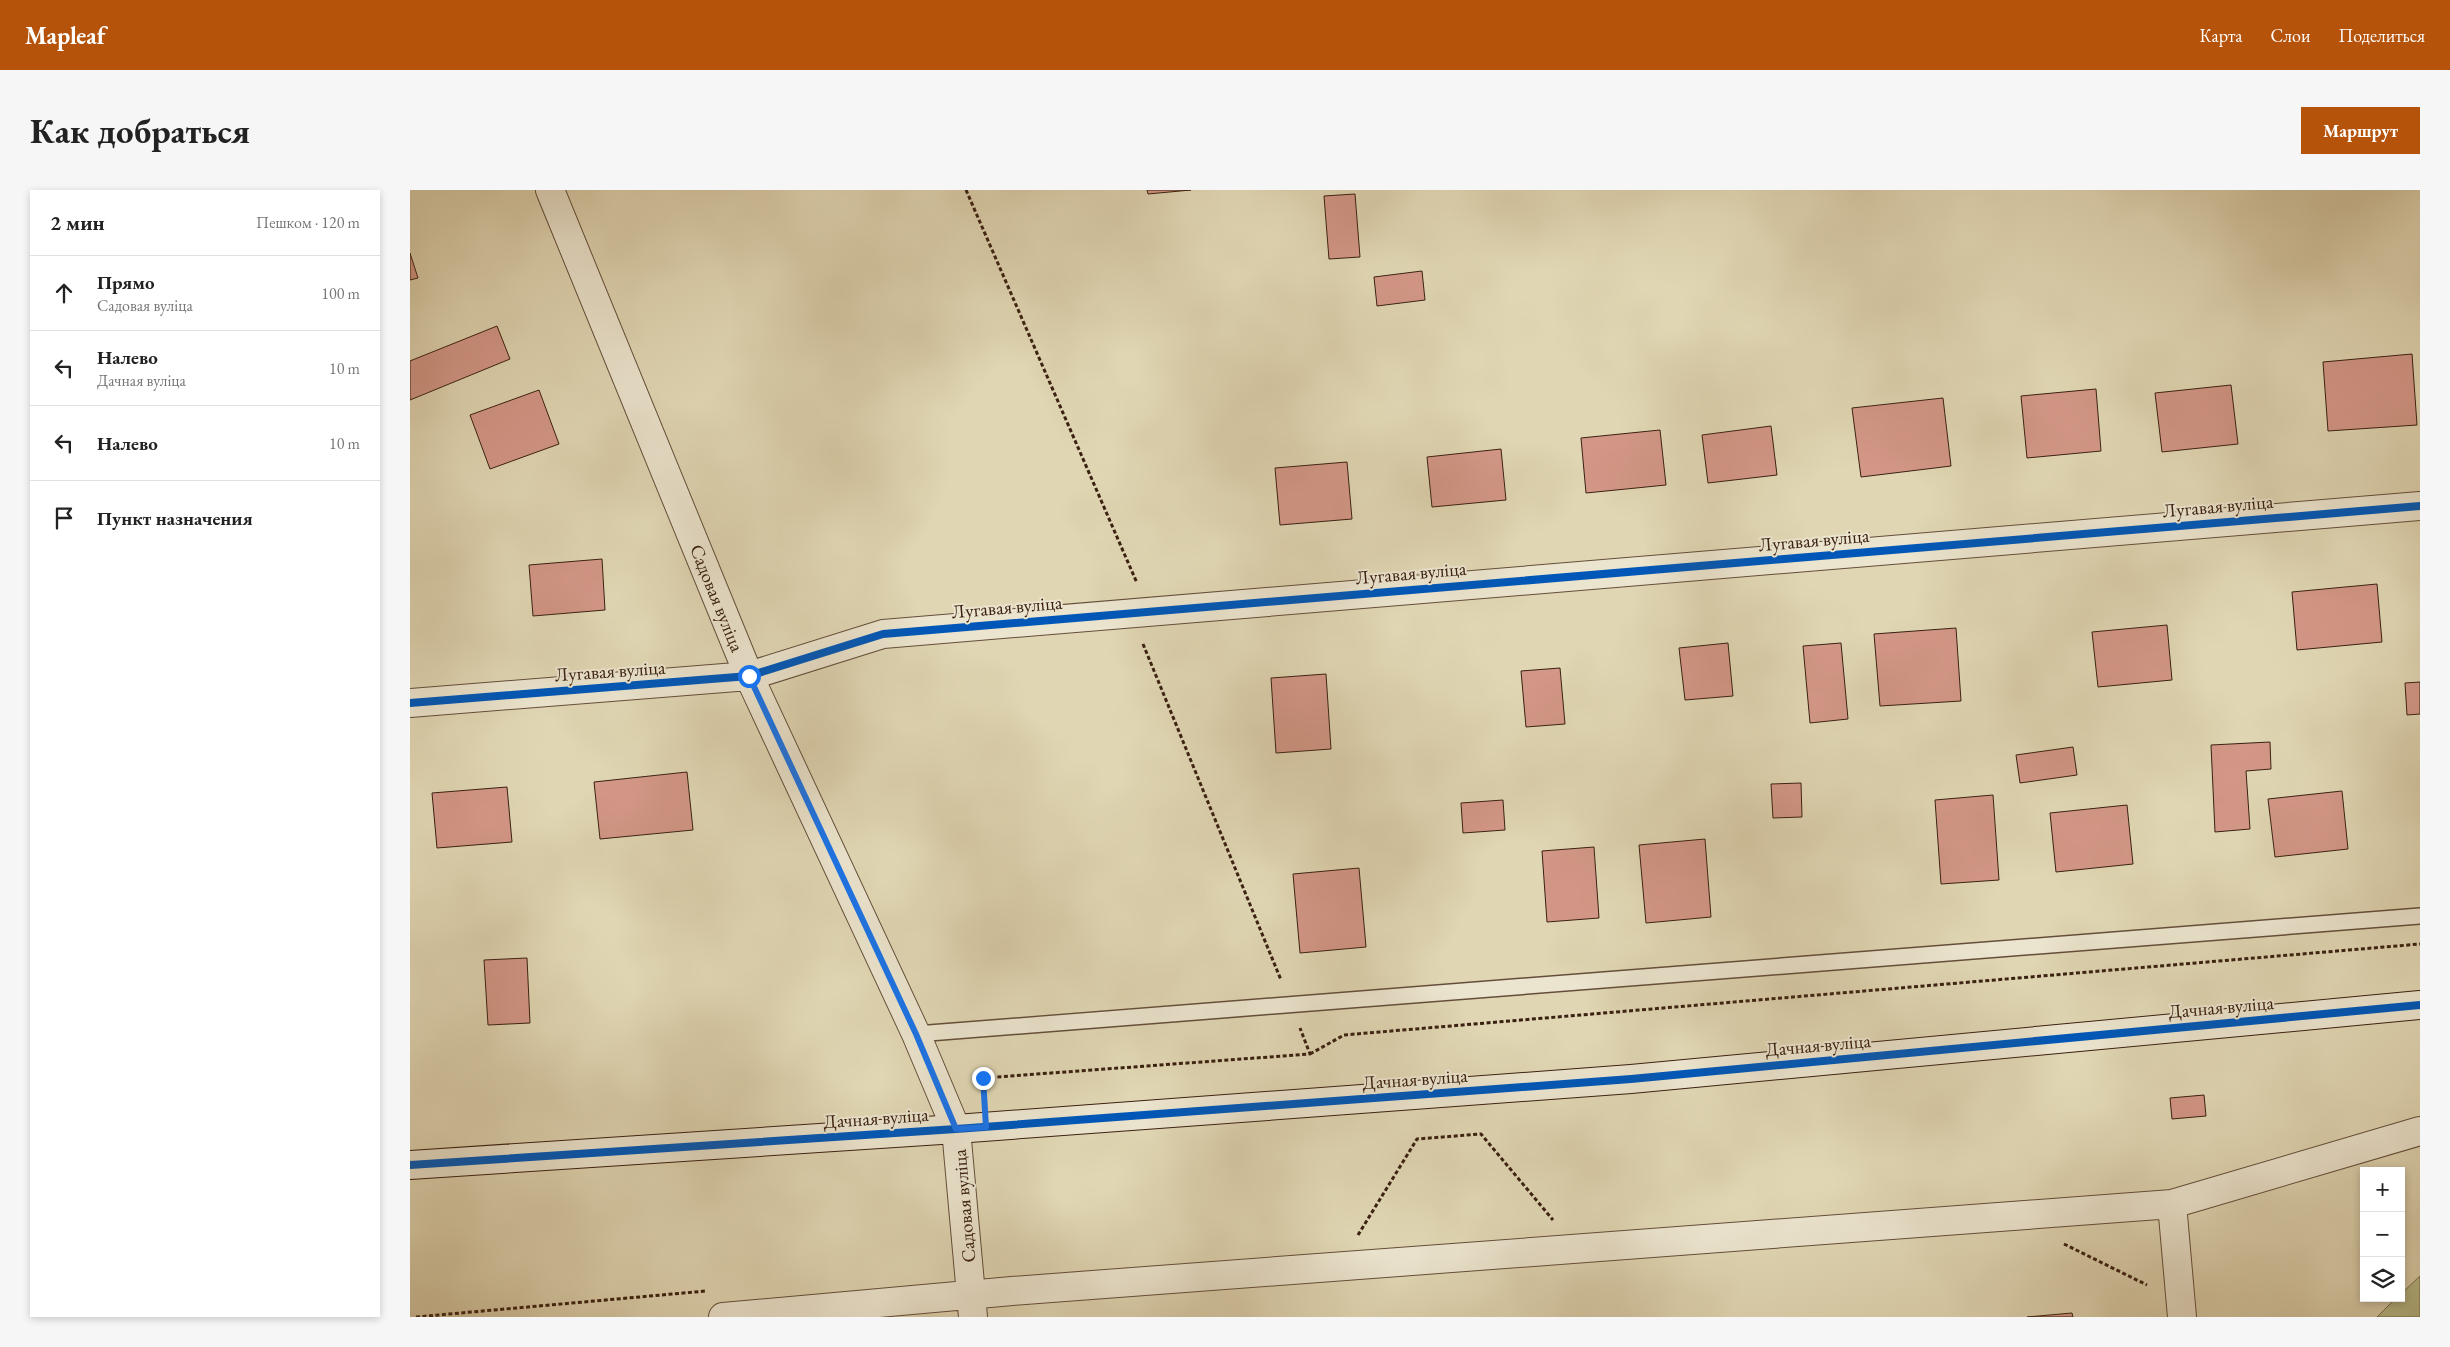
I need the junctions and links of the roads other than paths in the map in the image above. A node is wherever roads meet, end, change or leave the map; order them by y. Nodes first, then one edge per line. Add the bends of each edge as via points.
1 (550, 190) edge
2 (2420, 506) edge
3 (749, 676) junction
4 (410, 703) edge
5 (2420, 916) edge
6 (2420, 1005) edge
7 (916, 1034) junction
8 (956, 1129) junction
9 (2420, 1131) edge
10 (410, 1165) edge
11 (2172, 1204) junction
12 (973, 1306) edge
13 (723, 1317) edge
14 (2182, 1317) edge

1 - 3 street, Садовая вуліца
2 - 3 street, Лугавая вуліца via 882,634
3 - 4 street, Лугавая вуліца
3 - 7 street, Садовая вуліца
5 - 7 lane
6 - 8 street, Дачная вуліца via 1631,1079
7 - 8 street, Садовая вуліца
8 - 10 street, Дачная вуліца
8 - 12 street, Садовая вуліца
9 - 11 street
11 - 12 street
11 - 14 street
12 - 13 street

